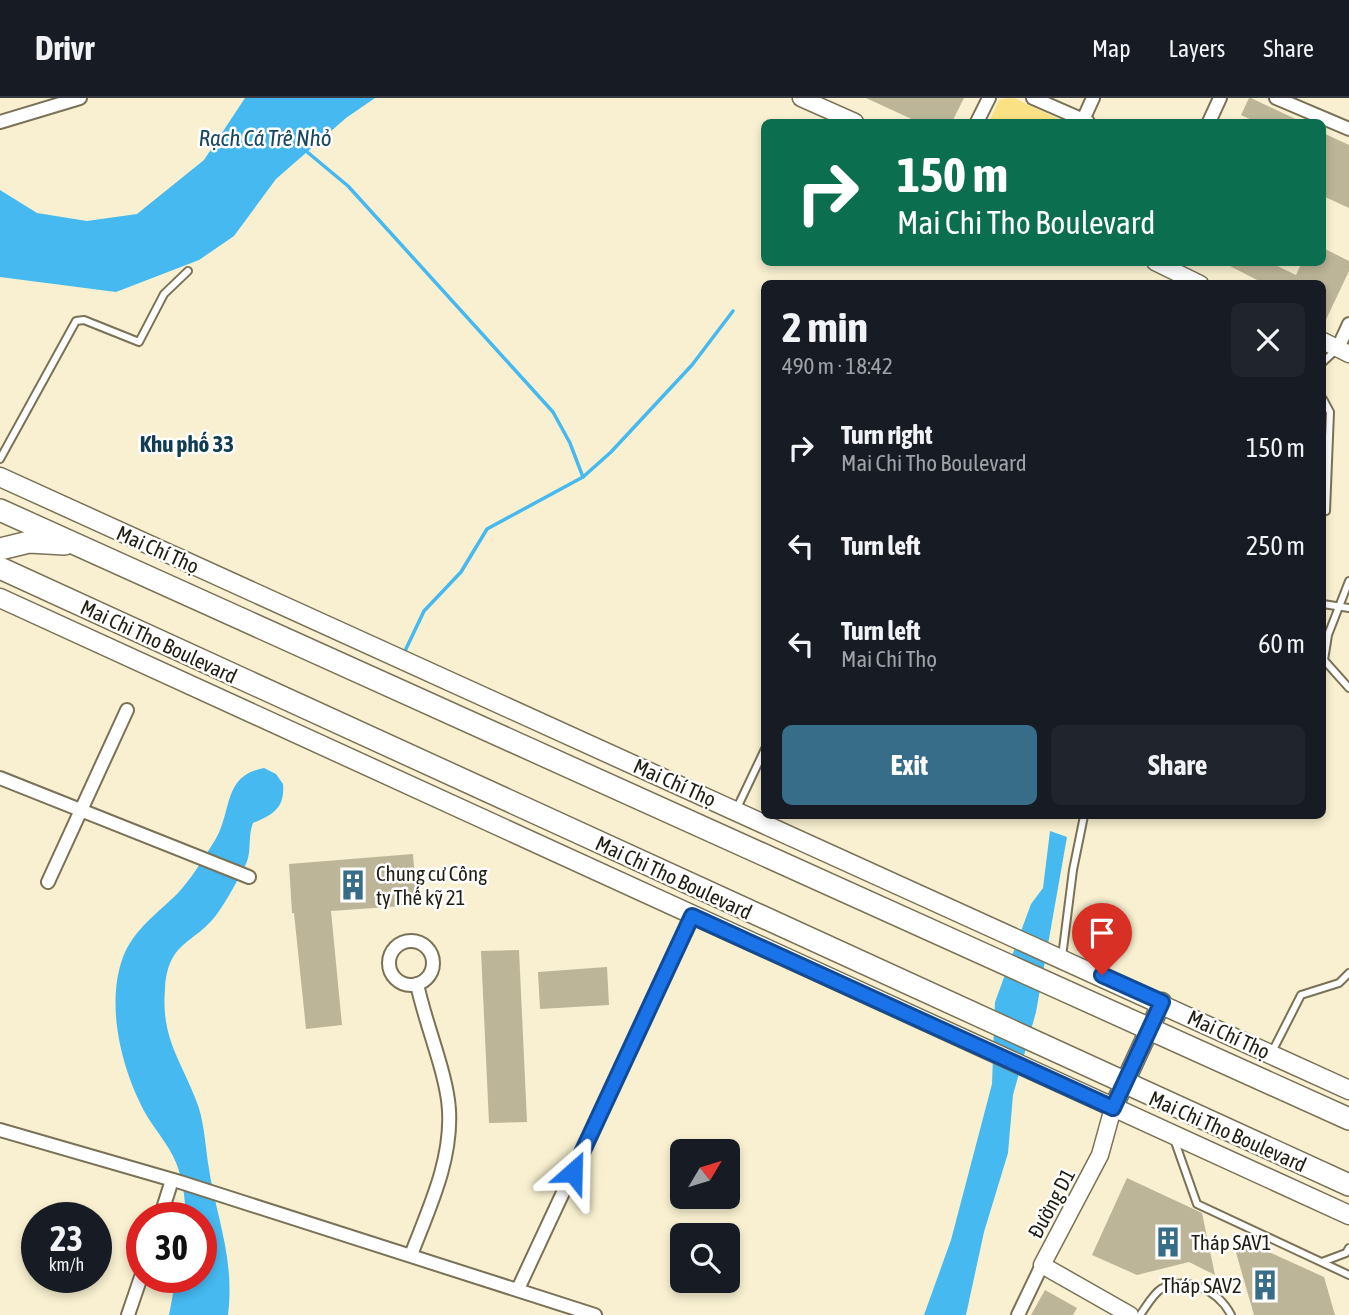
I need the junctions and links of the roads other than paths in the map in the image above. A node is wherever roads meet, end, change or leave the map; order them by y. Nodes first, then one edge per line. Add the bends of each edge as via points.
1 (80, 98) edge
2 (801, 98) edge
3 (989, 98) edge
4 (1033, 98) edge
5 (1093, 98) edge
6 (1220, 98) edge
7 (1276, 98) edge
8 (848, 119) edge
9 (978, 119) edge
10 (1081, 119) edge
11 (1087, 119) edge
12 (1210, 119) edge
13 (1325, 119) edge
14 (1326, 119) edge
15 (0, 122) edge
16 (1349, 129) edge
17 (1163, 266) edge
18 (188, 271) dead end
19 (1192, 280) edge
20 (1349, 324) edge
21 (1337, 348) edge
22 (1326, 405) edge
23 (0, 459) edge
24 (5, 479) edge
25 (0, 502) edge
26 (0, 510) edge
27 (1326, 511) dead end
28 (78, 545) junction
29 (0, 549) edge
30 (0, 568) edge
31 (1349, 581) edge
32 (0, 598) edge
33 (1326, 604) edge
34 (1340, 605) junction
35 (1349, 608) edge
36 (1326, 648) edge
37 (1326, 662) edge
38 (1349, 688) edge
39 (127, 710) dead end
40 (761, 757) edge
41 (0, 778) edge
42 (79, 809) junction
43 (736, 810) junction
44 (1083, 819) edge
45 (249, 877) dead end
46 (48, 882) dead end
47 (692, 916) junction
48 (1062, 957) junction
49 (1349, 973) edge
50 (417, 984) dead end
51 (1162, 1002) junction
52 (1150, 1028) junction
53 (1271, 1054) junction
54 (1124, 1083) junction
55 (1349, 1090) edge
56 (1113, 1108) junction
57 (1349, 1119) edge
58 (0, 1130) edge
59 (1171, 1134) junction
60 (176, 1181) junction
61 (1349, 1185) edge
62 (167, 1202) edge
63 (1349, 1215) edge
64 (1349, 1248) edge
65 (411, 1255) junction
66 (1322, 1262) junction
67 (1042, 1265) junction
68 (1349, 1275) edge
69 (518, 1289) junction
70 (136, 1293) edge
71 (128, 1315) edge
72 (595, 1315) edge
73 (1018, 1315) edge
74 (1130, 1315) edge
75 (1140, 1315) edge
76 (1231, 1315) edge

1 - 15 street
2 - 8 street
3 - 9 street
4 - 10 street
5 - 11 street
6 - 12 street
7 - 13 street
14 - 16 street
17 - 19 street
18 - 23 lane via 164,294 139,342 76,321
20 - 21 street
22 - 27 lane via 1330,412
24 - 25 main road
24 - 43 main road, Mai Chí Thọ
26 - 28 highway
28 - 29 highway via 29,542
28 - 52 highway, Mai Chí Thọ
30 - 54 highway, Mai Chi Tho Boulevard
31 - 34 lane
32 - 47 main road, Mai Chi Tho Boulevard
33 - 34 lane
34 - 35 lane
34 - 36 lane
37 - 38 lane
39 - 42 street
40 - 43 lane
41 - 42 street
42 - 45 street
42 - 46 street
43 - 48 main road, Mai Chí Thọ
44 - 48 lane
47 - 56 main road, Mai Chi Tho Boulevard
47 - 69 street
48 - 51 main road, Mai Chí Thọ
49 - 53 lane via 1339,983 1301,995
50 - 65 street via 449,1107 449,1131 442,1174
51 - 52 main road
51 - 53 main road, Mai Chí Thọ
52 - 54 main road
52 - 57 highway, Mai Chí Thọ
53 - 55 main road, Mai Chí Thọ
54 - 56 main road
54 - 61 highway, Mai Chi Tho Boulevard
56 - 59 main road, Mai Chi Tho Boulevard
56 - 67 street, Đường D1 via 1100,1155
58 - 60 street
59 - 63 main road, Mai Chi Tho Boulevard
59 - 66 lane via 1197,1204
60 - 62 street
60 - 65 street
64 - 66 lane
65 - 69 street
66 - 68 lane
67 - 73 street, Đường D1
67 - 74 street
69 - 72 street
70 - 71 street
75 - 76 lane via 1160,1289 1186,1282 1213,1293

